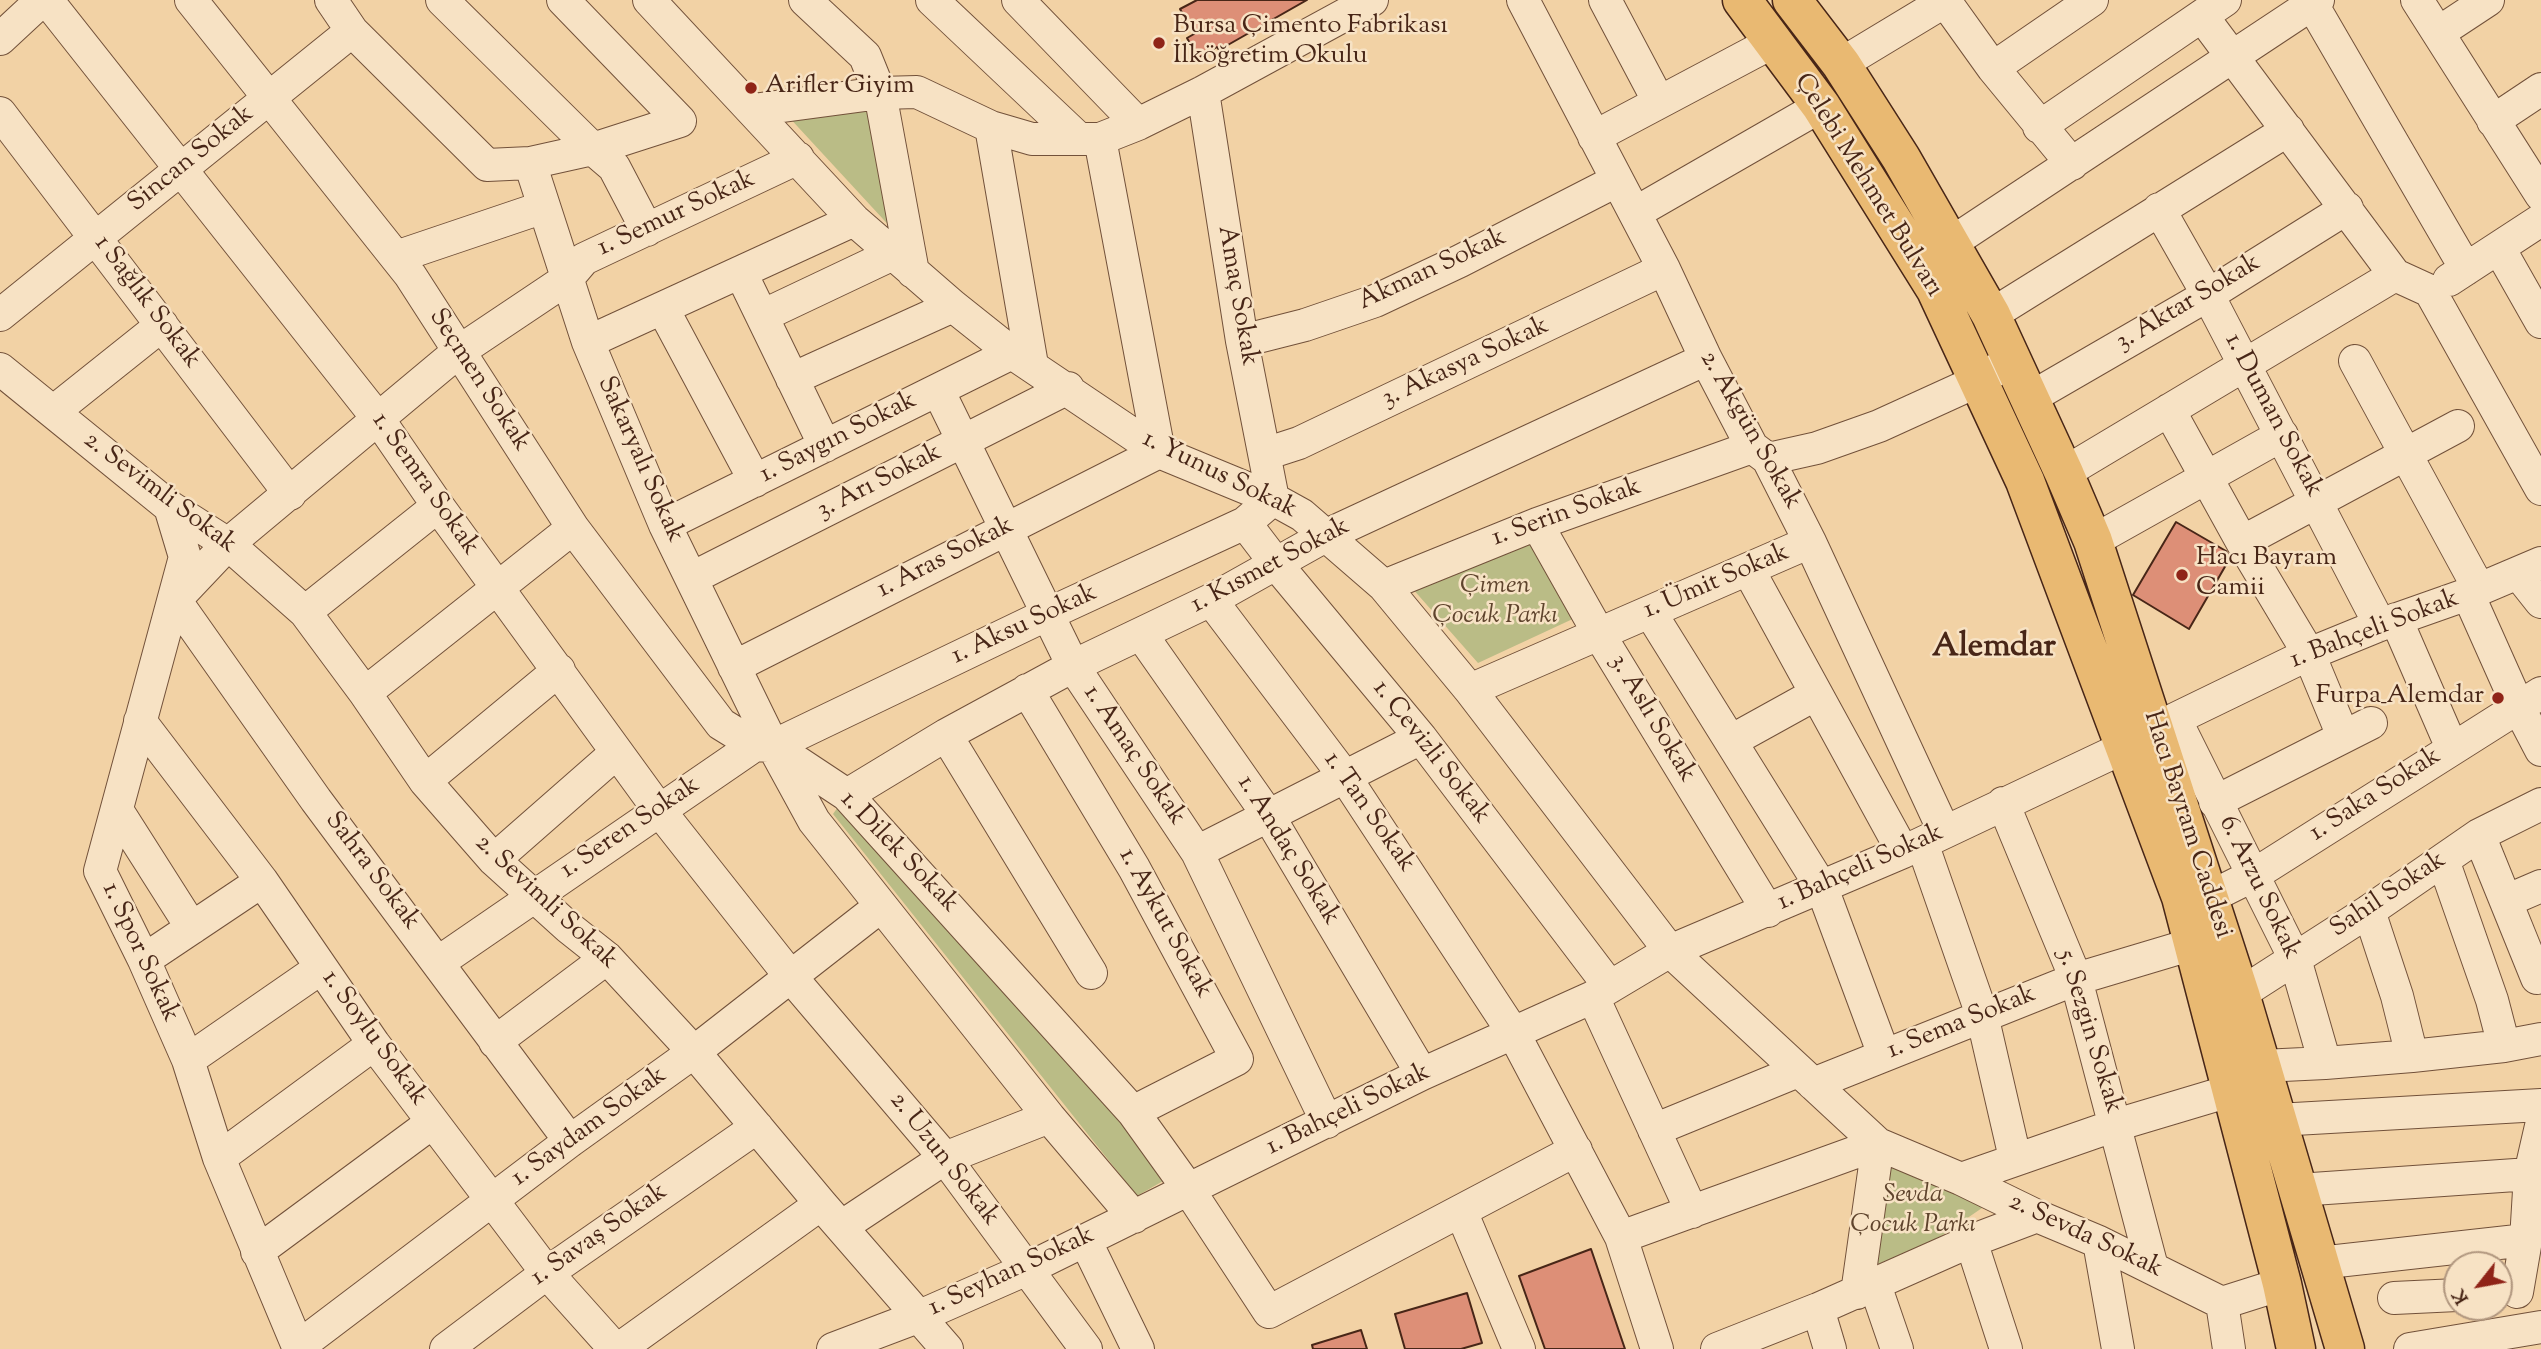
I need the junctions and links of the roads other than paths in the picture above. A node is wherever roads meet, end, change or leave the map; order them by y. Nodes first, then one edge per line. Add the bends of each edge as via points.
1 (44, 0) edge
2 (191, 0) edge
3 (331, 0) edge
4 (442, 0) edge
5 (563, 0) edge
6 (649, 0) edge
7 (805, 0) edge
8 (932, 0) edge
9 (1018, 0) edge
10 (1372, 0) edge
11 (1523, 0) edge
12 (1605, 0) edge
13 (1742, 0) edge
14 (1792, 0) edge
15 (2092, 0) edge
16 (2417, 0) edge
17 (2488, 0) edge
18 (1946, 1) edge
19 (2315, 2) edge
20 (2214, 8) edge
21 (1910, 11) edge
22 (352, 31) junction
23 (2438, 33) junction
24 (0, 39) edge
25 (1773, 42) junction
26 (2233, 58) junction
27 (1842, 64) junction
28 (1993, 68) junction
29 (2541, 89) edge
30 (1203, 92) junction
31 (880, 93) junction
32 (269, 98) junction
33 (1659, 102) junction
34 (1821, 106) junction
35 (753, 110) junction
36 (0, 113) edge
37 (2493, 121) junction
38 (1138, 124) junction
39 (991, 127) junction
40 (2039, 127) junction
41 (2288, 130) junction
42 (1594, 137) junction
43 (1090, 139) junction
44 (593, 149) junction
45 (797, 158) junction
46 (530, 163) junction
47 (2072, 164) junction
48 (181, 169) junction
49 (1616, 181) junction
50 (2541, 195) edge
51 (544, 207) junction
52 (2347, 208) junction
53 (2159, 209) junction
54 (1635, 214) junction
55 (854, 220) junction
56 (2541, 220) edge
57 (647, 230) junction
58 (96, 237) junction
59 (1951, 243) junction
60 (2499, 248) junction
61 (396, 257) junction
62 (903, 263) junction
63 (1664, 269) junction
64 (2466, 269) junction
65 (741, 273) junction
66 (2395, 275) junction
67 (567, 279) junction
68 (2430, 292) junction
69 (2208, 295) junction
70 (953, 306) junction
71 (663, 309) junction
72 (0, 315) edge
73 (1991, 315) junction
74 (762, 316) junction
75 (2541, 321) edge
76 (162, 325) junction
77 (1242, 341) junction
78 (588, 342) junction
79 (458, 352) junction
80 (1022, 359) junction
81 (1706, 359) junction
82 (2012, 360) junction
83 (2355, 361) dead end
84 (2245, 365) junction
85 (0, 369) edge
86 (792, 379) junction
87 (1980, 380) junction
88 (1068, 388) junction
89 (938, 390) junction
90 (2030, 398) junction
91 (2169, 410) junction
92 (52, 412) junction
93 (379, 420) junction
94 (2458, 426) dead end
95 (2282, 435) junction
96 (964, 440) junction
97 (825, 446) junction
98 (1159, 452) junction
99 (1760, 453) junction
100 (1265, 454) junction
101 (2404, 455) junction
102 (2064, 473) junction
103 (2207, 478) junction
104 (755, 481) junction
105 (2541, 489) edge
106 (290, 494) junction
107 (1273, 499) junction
108 (2317, 501) junction
109 (438, 506) junction
110 (170, 507) junction
111 (1245, 523) junction
112 (1537, 524) junction
113 (665, 525) junction
114 (573, 527) junction
115 (1007, 529) junction
116 (1326, 535) junction
117 (2092, 541) junction
118 (1810, 542) junction
119 (2242, 542) junction
120 (228, 544) junction
121 (1277, 565) junction
122 (2530, 568) edge
123 (1748, 569) junction
124 (692, 578) junction
125 (1384, 586) junction
126 (498, 588) junction
127 (2473, 592) junction
128 (175, 600) junction
129 (1211, 600) junction
130 (2541, 602) edge
131 (1650, 611) junction
132 (305, 612) junction
133 (1048, 614) junction
134 (2388, 622) junction
135 (1141, 634) junction
136 (1599, 634) junction
137 (2309, 654) junction
138 (1073, 666) junction
139 (734, 667) junction
140 (559, 670) junction
141 (1027, 690) junction
142 (1470, 690) junction
143 (365, 693) junction
144 (1816, 694) junction
145 (2530, 699) edge
146 (140, 721) junction
147 (2152, 732) junction
148 (946, 735) junction
149 (1421, 738) junction
150 (1731, 741) junction
151 (764, 746) junction
152 (2452, 748) junction
153 (2541, 750) edge
154 (616, 753) junction
155 (1345, 776) junction
156 (425, 780) junction
157 (846, 794) junction
158 (2215, 802) junction
159 (2003, 803) junction
160 (2541, 804) edge
161 (117, 810) junction
162 (659, 810) junction
163 (1268, 815) junction
164 (2479, 835) junction
165 (1923, 842) junction
166 (1197, 852) junction
167 (494, 860) junction
168 (2444, 860) junction
169 (2252, 876) junction
170 (262, 881) junction
171 (2541, 886) edge
172 (1822, 888) junction
173 (534, 896) junction
174 (2210, 897) junction
175 (2506, 901) junction
176 (881, 906) junction
177 (1768, 911) junction
178 (2369, 911) junction
179 (192, 928) junction
180 (2193, 944) junction
181 (1670, 951) junction
182 (607, 958) junction
183 (2295, 959) junction
184 (145, 960) junction
185 (439, 962) junction
186 (321, 968) junction
187 (1091, 973) dead end
188 (791, 977) junction
189 (2539, 977) edge
190 (2076, 979) junction
191 (1601, 992) junction
192 (2241, 993) junction
193 (2492, 1000) junction
194 (1982, 1015) junction
195 (1514, 1034) junction
196 (2541, 1039) edge
197 (495, 1042) junction
198 (374, 1044) junction
199 (2504, 1046) junction
200 (694, 1052) junction
201 (1884, 1055) junction
202 (2412, 1056) junction
203 (188, 1060) junction
204 (2325, 1063) junction
205 (2262, 1066) junction
206 (1422, 1074) junction
207 (1806, 1077) junction
208 (2233, 1090) junction
209 (2541, 1105) edge
210 (1133, 1112) junction
211 (1049, 1117) junction
212 (2277, 1120) junction
213 (433, 1122) junction
214 (1326, 1122) junction
215 (2116, 1125) junction
216 (2541, 1126) edge
217 (757, 1127) junction
218 (1654, 1130) junction
219 (570, 1141) junction
220 (1878, 1144) junction
221 (1576, 1150) junction
222 (219, 1158) junction
223 (946, 1158) junction
224 (2015, 1158) junction
225 (1961, 1179) junction
226 (2533, 1188) edge
227 (1188, 1190) junction
228 (2298, 1191) junction
229 (492, 1200) junction
230 (821, 1204) junction
231 (1461, 1211) junction
232 (1692, 1212) junction
233 (2036, 1216) junction
234 (1134, 1217) junction
235 (841, 1227) junction
236 (1621, 1237) junction
237 (1085, 1240) junction
238 (2526, 1240) junction
239 (1971, 1241) junction
240 (2099, 1242) junction
241 (257, 1252) junction
242 (2319, 1263) junction
243 (2152, 1267) junction
244 (1027, 1269) junction
245 (547, 1273) junction
246 (2282, 1284) junction
247 (1866, 1289) junction
248 (2519, 1291) edge
249 (2443, 1296) edge
250 (2394, 1298) dead end
251 (2222, 1303) junction
252 (1818, 1309) junction
253 (919, 1316) junction
254 (2541, 1327) edge
255 (1760, 1340) edge
256 (298, 1348) edge
257 (446, 1349) edge
258 (617, 1349) edge
259 (833, 1349) edge
260 (947, 1349) edge
261 (1086, 1349) edge
262 (1138, 1349) edge
263 (1519, 1349) edge
264 (1657, 1349) edge
265 (1717, 1349) edge
266 (1830, 1349) edge
267 (1897, 1349) edge
268 (2006, 1349) edge
269 (2118, 1349) edge
270 (2228, 1349) edge
271 (2296, 1349) edge
272 (2345, 1349) edge
273 (2410, 1349) edge

1 - 24 street
1 - 48 street, 1. Semra Sokak
2 - 32 street, Seçmen Sokak
3 - 22 street
4 - 44 street
5 - 44 street via 680,121
6 - 35 street, 1. Yunus Sokak
7 - 31 street via 865,56
8 - 43 street
9 - 38 street
10 - 30 street
11 - 42 street, 2. Akgün Sokak
12 - 33 street
13 - 25 main road, Çelebi Mehmet Bulvarı
14 - 27 main road, Çelebi Mehmet Bulvarı
15 - 28 street
16 - 23 street
17 - 23 street
18 - 21 street
18 - 28 street
19 - 26 street
19 - 64 street
20 - 26 street
20 - 40 street
21 - 27 street
22 - 32 street, Sincan Sokak
22 - 46 street via 487,165
23 - 37 street
25 - 33 street
25 - 34 main road, Çelebi Mehmet Bulvarı
26 - 41 street
26 - 47 street
27 - 59 main road, Çelebi Mehmet Bulvarı
28 - 40 street
29 - 37 street
30 - 38 street
30 - 77 street, Amaç Sokak
31 - 35 street
31 - 39 street via 917,92
31 - 62 street
32 - 48 street, Sincan Sokak
32 - 61 street, Seçmen Sokak
33 - 42 street
34 - 54 street
34 - 87 main road, Çelebi Mehmet Bulvarı via 1936,290
35 - 45 street, 1. Yunus Sokak
36 - 58 street, 1 Sağlık Sokak
37 - 50 street
38 - 43 street
39 - 43 street via 1032,139
39 - 80 street
40 - 47 street
41 - 52 street
41 - 53 street
42 - 49 street, 2. Akgün Sokak
43 - 98 street
44 - 46 street
44 - 57 street via 614,167
45 - 55 street, 1. Yunus Sokak
45 - 57 street, 1. Semur Sokak
46 - 51 street, Sakaryalı Sokak
47 - 59 street
48 - 58 street, Sincan Sokak
48 - 93 street, 1. Semra Sokak
49 - 54 street, 2. Akgün Sokak
49 - 77 street, Akman Sokak via 1375,301
51 - 61 street
51 - 67 street, Sakaryalı Sokak
52 - 66 street
52 - 69 street, 3. Aktar Sokak
53 - 69 street, 1. Duman Sokak
53 - 73 street
54 - 63 street, 2. Akgün Sokak
55 - 62 street, 1. Yunus Sokak
55 - 65 street
56 - 60 street
57 - 67 street, 1. Semur Sokak via 584,259
58 - 72 street, Sincan Sokak
58 - 76 street, 1 Sağlık Sokak
59 - 73 main road, Çelebi Mehmet Bulvarı
60 - 64 street
60 - 75 street
61 - 79 street, Seçmen Sokak
62 - 70 street, 1. Yunus Sokak
62 - 74 street
63 - 81 street, 2. Akgün Sokak
63 - 100 street, 3. Akasya Sokak via 1322,432
64 - 68 street
65 - 71 street
65 - 74 street
66 - 68 street
66 - 84 street
67 - 78 street, Sakaryalı Sokak
67 - 79 street, 1. Semur Sokak
68 - 105 street
69 - 84 street, 1. Duman Sokak
69 - 90 street, 3. Aktar Sokak
70 - 80 street, 1. Yunus Sokak
70 - 86 street
71 - 78 street
71 - 104 street
73 - 82 main road, Hacı Bayram Caddesi
74 - 86 street
76 - 92 street
76 - 106 street, 1 Sağlık Sokak
77 - 100 street, Amaç Sokak
78 - 113 street, Sakaryalı Sokak
79 - 93 street, 1. Semur Sokak
79 - 114 street, Seçmen Sokak
80 - 88 street, 1. Yunus Sokak
80 - 89 street, 1. Saygın Sokak
81 - 99 street, 2. Akgün Sokak
81 - 116 street, 1. Kısmet Sokak
82 - 87 street, 1. Serin Sokak
82 - 90 main road, Hacı Bayram Caddesi
83 - 101 street
84 - 91 street
84 - 95 street, 1. Duman Sokak
85 - 92 street, 2. Sevimli Sokak
86 - 97 street
87 - 99 street, 1. Serin Sokak via 1879,426 1817,448
87 - 147 main road, Hacı Bayram Caddesi via 2025,481
88 - 96 street, 3. Arı Sokak
88 - 98 street, 1. Yunus Sokak
89 - 96 street, 1. Amaç Sokak
89 - 97 street, 1. Saygın Sokak
90 - 102 main road, Hacı Bayram Caddesi
91 - 102 street
91 - 103 street
92 - 110 street, 2. Sevimli Sokak
93 - 106 street, 1. Semur Sokak
93 - 109 street, 1. Semra Sokak
94 - 101 street
95 - 103 street
95 - 108 street, 1. Duman Sokak
96 - 115 street, 1. Amaç Sokak
96 - 124 street, 3. Arı Sokak
97 - 104 street, 1. Saygın Sokak
98 - 107 street, 1. Yunus Sokak
98 - 115 street, 1. Aras Sokak
99 - 112 street, 1. Serin Sokak
99 - 118 street, 2. Akgün Sokak
100 - 107 street, Amaç Sokak
101 - 108 street
101 - 127 street
102 - 117 main road, Hacı Bayram Caddesi
103 - 117 street
103 - 119 street
104 - 113 street, 1. Saygın Sokak
106 - 120 street, 1. Semur Sokak
107 - 111 street, 1. Aksu Sokak
107 - 116 street, 1. Yunus Sokak
108 - 119 street
108 - 134 street, 1. Duman Sokak
109 - 126 street, 1. Semra Sokak
109 - 132 street
110 - 120 street, 2. Sevimli Sokak
110 - 128 street, 1. Spor Sokak via 185,557
111 - 121 street, 1. Çevizli Sokak
111 - 133 street, 1. Aksu Sokak
112 - 125 street, 1. Serin Sokak
112 - 136 street, 3. Aslı Sokak
113 - 124 street, Sakaryalı Sokak
114 - 126 street
114 - 151 street, Seçmen Sokak via 721,724
115 - 133 street, 1. Amaç Sokak
115 - 139 street, 1. Aras Sokak
116 - 121 street, 1. Kısmet Sokak
116 - 125 street, 1. Yunus Sokak
117 - 147 main road, Hacı Bayram Caddesi
118 - 123 street, 1. Ümit Sokak
118 - 165 street, 2. Akgün Sokak
119 - 137 street
120 - 128 street, 1. Semur Sokak
120 - 132 street, 2. Sevimli Sokak
121 - 129 street, 1. Kısmet Sokak
121 - 149 street, 1. Çevizli Sokak
122 - 127 street, 1. Bahçeli Sokak
122 - 130 street
123 - 131 street, 1. Ümit Sokak
123 - 144 street
124 - 139 street, Sakaryalı Sokak
125 - 142 street, 1. Yunus Sokak
126 - 140 street, 1. Semra Sokak
126 - 143 street
127 - 134 street, 1. Bahçeli Sokak
127 - 145 street
128 - 146 street, 1. Spor Sokak
128 - 185 street, Sahra Sokak via 316,800
129 - 135 street, 1. Kısmet Sokak
129 - 155 street, 1. Tan Sokak
131 - 136 street, 1. Ümit Sokak
131 - 150 street
132 - 143 street, 2. Sevimli Sokak
133 - 138 street, 1. Amaç Sokak
133 - 151 street, 1. Aksu Sokak
134 - 137 street, 1. Bahçeli Sokak
134 - 152 street, 1. Duman Sokak
135 - 138 street, 1. Kısmet Sokak
135 - 163 street, 1. Andaç Sokak
136 - 142 street, 1. Ümit Sokak
136 - 177 street, 3. Aslı Sokak
137 - 147 street, 1. Bahçeli Sokak
137 - 158 street via 2357,730
138 - 141 street, 1. Kısmet Sokak
138 - 166 street, 1. Amaç Sokak
139 - 151 street, Sakaryalı Sokak
140 - 154 street, 1. Semra Sokak
140 - 156 street
141 - 148 street, 1. Kısmet Sokak
141 - 210 street, 1. Aykut Sokak via 1134,867 1237,1059
142 - 181 street, 1. Yunus Sokak
143 - 156 street, 2. Sevimli Sokak
144 - 150 street
144 - 165 street
145 - 152 street, 1. Saka Sokak
145 - 153 street
146 - 161 street, 1. Spor Sokak
146 - 170 street, 1. Soylu Sokak
147 - 158 street, 6. Arzu Sokak
147 - 159 street, 1. Bahçeli Sokak
147 - 174 main road, Hacı Bayram Caddesi
147 - 180 main road, Hacı Bayram Caddesi
148 - 157 street, 1. Kısmet Sokak
148 - 187 street
149 - 155 street
149 - 191 street, 1. Çevizli Sokak
150 - 172 street
151 - 157 street, 1. Dilek Sokak
151 - 162 street, 1. Seren Sokak
151 - 176 street, 1. Dilek Sokak via 814,821
152 - 169 street, 1. Saka Sokak
154 - 162 street, 1. Semra Sokak
154 - 167 street
155 - 163 street
155 - 195 street, 1. Tan Sokak
156 - 167 street, 2. Sevimli Sokak
157 - 210 street, 1. Dilek Sokak
158 - 169 street, 6. Arzu Sokak
159 - 165 street, 1. Bahçeli Sokak
159 - 190 street, 5. Sezgin Sokak
160 - 164 street, Sahil Sokak
161 - 179 street
161 - 184 street, 1. Spor Sokak via 100,871
162 - 173 street, 1. Seren Sokak
162 - 188 street, 1. Semra Sokak
163 - 166 street
163 - 206 street, 1. Andaç Sokak
164 - 168 street, Sahil Sokak
164 - 175 street
165 - 172 street, 1. Bahçeli Sokak
165 - 194 street
166 - 214 street, 1. Amaç Sokak
167 - 173 street, 2. Sevimli Sokak
168 - 178 street, Sahil Sokak
168 - 193 street
169 - 174 street, 1. Saka Sokak
169 - 183 street, 6. Arzu Sokak
170 - 179 street
170 - 186 street, 1. Soylu Sokak
171 - 175 street
172 - 177 street, 1. Bahçeli Sokak
172 - 201 street
173 - 182 street, 2. Sevimli Sokak
173 - 185 street, 1. Seren Sokak
174 - 192 main road, Hacı Bayram Caddesi
175 - 189 street
176 - 188 street, 1. Saydam Sokak
176 - 211 street, 1. Dilek Sokak
177 - 181 street, 1. Bahçeli Sokak
178 - 183 street, Sahil Sokak
178 - 202 street via 2398,996
179 - 184 street
180 - 190 street, 1. Sema Sokak
180 - 208 main road, Hacı Bayram Caddesi
181 - 191 street, 1. Bahçeli Sokak
181 - 207 street, 2. Sevda Sokak
182 - 197 street
182 - 200 street, 2. Sevimli Sokak
183 - 192 street, Sahil Sokak
183 - 204 street, 6. Arzu Sokak
184 - 203 street, 1. Spor Sokak
185 - 197 street, Sahra Sokak
186 - 198 street, 1. Soylu Sokak
186 - 203 street
188 - 200 street, 1. Saydam Sokak
188 - 223 street, 2. Uzun Sokak
189 - 193 street
190 - 194 street, 1. Sema Sokak
190 - 215 street, 5. Sezgin Sokak
191 - 195 street, 1. Bahçeli Sokak
191 - 218 street, 1. Çevizli Sokak
192 - 205 main road, Hacı Bayram Caddesi
193 - 199 street
194 - 201 street, 1. Sema Sokak
194 - 224 street
195 - 206 street, 1. Bahçeli Sokak
195 - 221 street, 1. Tan Sokak
196 - 199 street
197 - 219 street, Sahra Sokak
198 - 213 street, 1. Soylu Sokak
198 - 222 street
199 - 202 street
200 - 217 street, 2. Sevimli Sokak
200 - 219 street, 1. Saydam Sokak
201 - 207 street, 1. Sema Sokak
202 - 204 street
203 - 222 street, 1. Spor Sokak
204 - 205 street
205 - 212 main road, Hacı Bayram Caddesi
206 - 214 street, 1. Bahçeli Sokak
207 - 218 street, 1. Sema Sokak
207 - 220 street, 2. Sevda Sokak
208 - 215 street
208 - 246 main road, Hacı Bayram Caddesi
209 - 212 street
210 - 227 street, 1. Dilek Sokak
211 - 223 street
211 - 234 street, 1. Dilek Sokak
212 - 228 main road, Hacı Bayram Caddesi
213 - 229 street, 1. Soylu Sokak
213 - 241 street
214 - 227 street, 1. Bahçeli Sokak
215 - 224 street
215 - 243 street, 5. Sezgin Sokak
216 - 226 street
217 - 230 street, 2. Sevimli Sokak
217 - 245 street, 1. Savaş Sokak
218 - 232 street, 1. Çevizli Sokak
219 - 229 street, 1. Saydam Sokak
220 - 225 street, 2. Sevda Sokak
220 - 232 street
220 - 247 street
221 - 231 street
221 - 236 street, 1. Tan Sokak
222 - 241 street, 1. Spor Sokak
223 - 235 street
223 - 244 street, 2. Uzun Sokak
224 - 225 street
225 - 233 street, 2. Sevda Sokak
226 - 228 street
226 - 238 street
227 - 231 street, 1. Dilek Sokak via 1269,1312
227 - 234 street, 1. Seyhan Sokak
228 - 242 main road, Hacı Bayram Caddesi
229 - 245 street, 1. Soylu Sokak
229 - 256 street, 1. Saydam Sokak
230 - 235 street, 2. Sevimli Sokak
230 - 258 street
231 - 263 street
232 - 236 street
233 - 239 street
233 - 240 street, 2. Sevda Sokak
234 - 237 street, 1. Seyhan Sokak
235 - 253 street, 2. Sevimli Sokak
236 - 264 street, 1. Tan Sokak
237 - 244 street, 1. Seyhan Sokak
237 - 262 street
238 - 242 street
238 - 248 street
239 - 247 street
239 - 268 street
240 - 243 street, 2. Sevda Sokak
240 - 269 street
241 - 256 street, 1. Spor Sokak
242 - 272 main road, Hacı Bayram Caddesi
243 - 251 street, 2. Sevda Sokak
244 - 253 street, 1. Seyhan Sokak
244 - 261 street, 2. Uzun Sokak
245 - 257 street, 1. Savaş Sokak
245 - 258 street, 1. Soylu Sokak
246 - 251 street
246 - 271 main road, Hacı Bayram Caddesi
247 - 252 street
247 - 267 street
249 - 250 street
251 - 270 street
252 - 255 street
252 - 266 street
253 - 259 street, 1. Seyhan Sokak
253 - 260 street, 2. Sevimli Sokak
254 - 273 street
255 - 265 street

